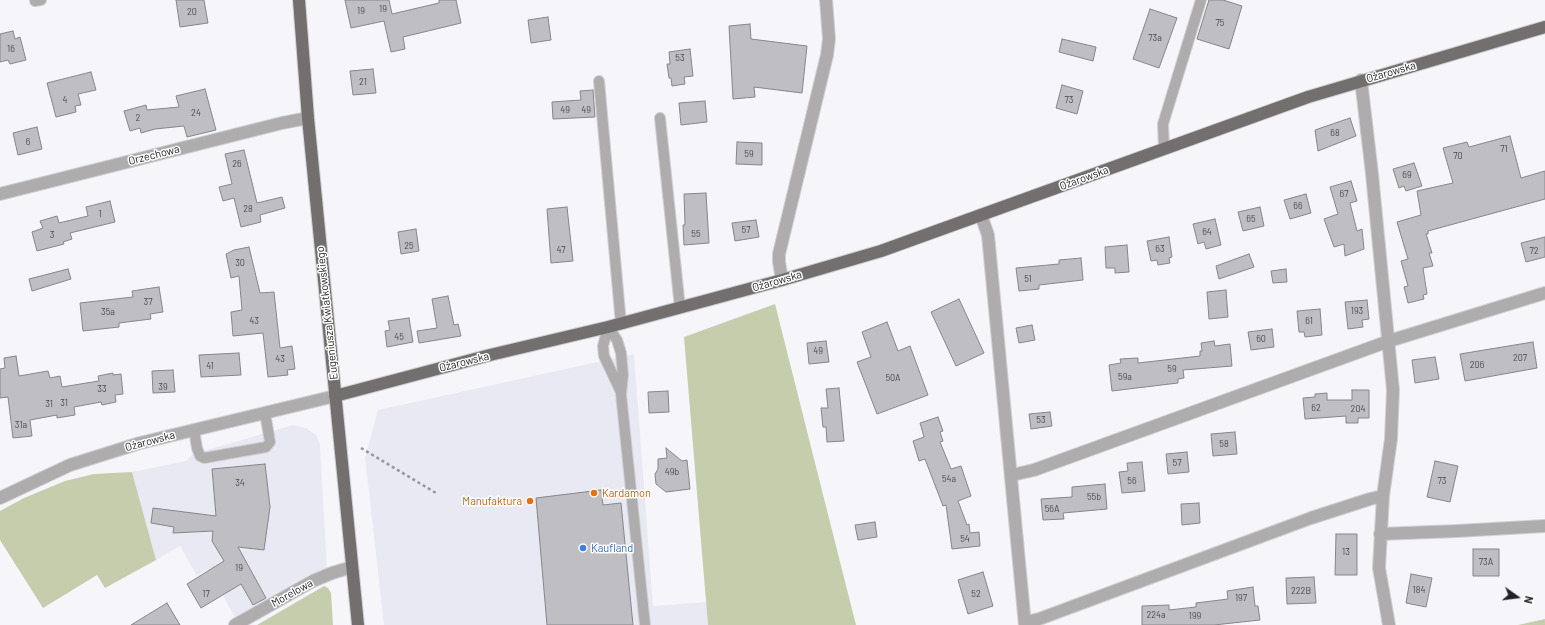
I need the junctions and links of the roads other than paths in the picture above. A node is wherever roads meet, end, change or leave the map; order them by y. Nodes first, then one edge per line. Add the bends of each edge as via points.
1 (300, 0) edge
2 (826, 0) edge
3 (1201, 0) edge
4 (1545, 27) edge
5 (1361, 80) junction
6 (599, 81) dead end
7 (308, 118) junction
8 (660, 118) dead end
9 (1164, 148) junction
10 (0, 194) edge
11 (981, 215) junction
12 (782, 280) junction
13 (1545, 293) edge
14 (680, 308) junction
15 (621, 324) junction
16 (608, 327) junction
17 (1389, 341) junction
18 (621, 394) junction
19 (335, 396) junction
20 (265, 413) junction
21 (194, 430) junction
22 (1012, 475) junction
23 (1383, 496) junction
24 (0, 498) edge
25 (1545, 526) edge
26 (1380, 534) junction
27 (352, 567) junction
28 (1025, 623) edge
29 (235, 625) edge
30 (358, 625) edge
31 (645, 625) edge
32 (1389, 625) edge

1 - 7 main road, Eugeniusza Kwiatkowskiego
2 - 12 street via 829,39 827,55 779,254
3 - 9 lane via 1162,124
4 - 5 main road, Ożarowska
5 - 9 main road, Ożarowska
5 - 17 street
6 - 15 lane
7 - 10 street, Orzechowa via 282,122
7 - 19 main road, Eugeniusza Kwiatkowskiego
8 - 14 lane
9 - 11 main road, Ożarowska
11 - 12 main road, Ożarowska via 881,250
11 - 22 street via 988,235
12 - 14 main road, Ożarowska
13 - 17 street
14 - 15 main road, Ożarowska
15 - 16 main road, Ożarowska
16 - 18 lane via 618,340 621,353
16 - 18 lane via 603,346 604,356
16 - 19 main road, Ożarowska
17 - 22 street via 1034,470
17 - 23 street via 1393,390 1391,439
18 - 31 lane
19 - 20 street, Ożarowska
19 - 27 main road, Eugeniusza Kwiatkowskiego
20 - 21 street, Ożarowska
20 - 21 lane via 270,442 266,447 204,458 200,456 197,448
21 - 24 street, Ożarowska via 140,443 70,465
22 - 28 street
23 - 26 street
23 - 28 street via 1311,518
25 - 26 street
26 - 32 street via 1379,568
27 - 29 street, Morelowa via 313,581
27 - 30 main road, Eugeniusza Kwiatkowskiego

